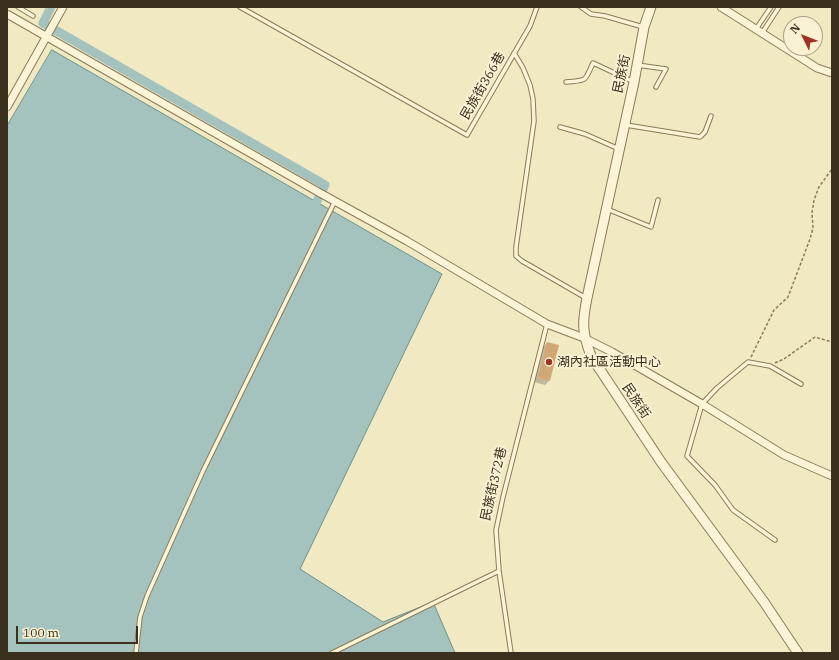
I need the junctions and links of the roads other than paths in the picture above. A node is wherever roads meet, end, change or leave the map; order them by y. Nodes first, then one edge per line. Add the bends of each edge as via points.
1 (18, 7) edge
2 (63, 7) edge
3 (240, 7) edge
4 (537, 7) edge
5 (581, 7) edge
6 (651, 7) edge
7 (721, 7) edge
8 (771, 7) edge
9 (779, 7) edge
10 (7, 14) edge
11 (33, 16) dead end
12 (644, 27) junction
13 (759, 31) junction
14 (46, 36) junction
15 (514, 53) junction
16 (638, 65) junction
17 (832, 73) edge
18 (566, 82) dead end
19 (634, 82) junction
20 (656, 87) dead end
21 (7, 107) edge
22 (711, 116) dead end
23 (624, 125) junction
24 (560, 127) dead end
25 (618, 149) junction
26 (332, 199) junction
27 (658, 200) dead end
28 (606, 208) junction
29 (587, 298) junction
30 (547, 324) junction
31 (584, 338) junction
32 (801, 384) dead end
33 (702, 404) junction
34 (832, 476) edge
35 (775, 540) dead end
36 (499, 571) junction
37 (136, 653) edge
38 (332, 653) edge
39 (511, 653) edge
40 (798, 653) edge

1 - 11 lane
2 - 14 street
3 - 15 lane, 民族街366巷 via 467,135
4 - 15 lane via 530,26
5 - 12 lane via 592,14
6 - 12 street, 民族街
7 - 13 street
8 - 13 lane
9 - 13 lane
10 - 14 street
12 - 16 street, 民族街
13 - 17 street via 817,68
14 - 21 street
14 - 26 street
15 - 29 lane, 民族街366巷 via 530,85 534,121 516,256
16 - 19 street, 民族街
16 - 20 lane via 666,69
18 - 19 lane via 583,81 593,63
19 - 23 street, 民族街
22 - 23 lane via 705,132 700,137
23 - 25 street, 民族街
24 - 25 lane via 585,134
25 - 28 street, 民族街
26 - 30 street
26 - 37 lane via 153,582 140,617
27 - 28 lane via 651,227
28 - 29 street, 民族街
29 - 31 street, 民族街 via 583,318
30 - 31 street
30 - 36 lane, 民族街372巷 via 498,515 496,530
31 - 33 street
31 - 40 street, 民族街 via 591,356 661,462 764,602
32 - 33 lane via 770,366 748,362 716,388
33 - 34 street via 784,455
33 - 35 lane via 687,456 715,485 733,510
36 - 38 lane
36 - 39 lane, 民族街372巷

